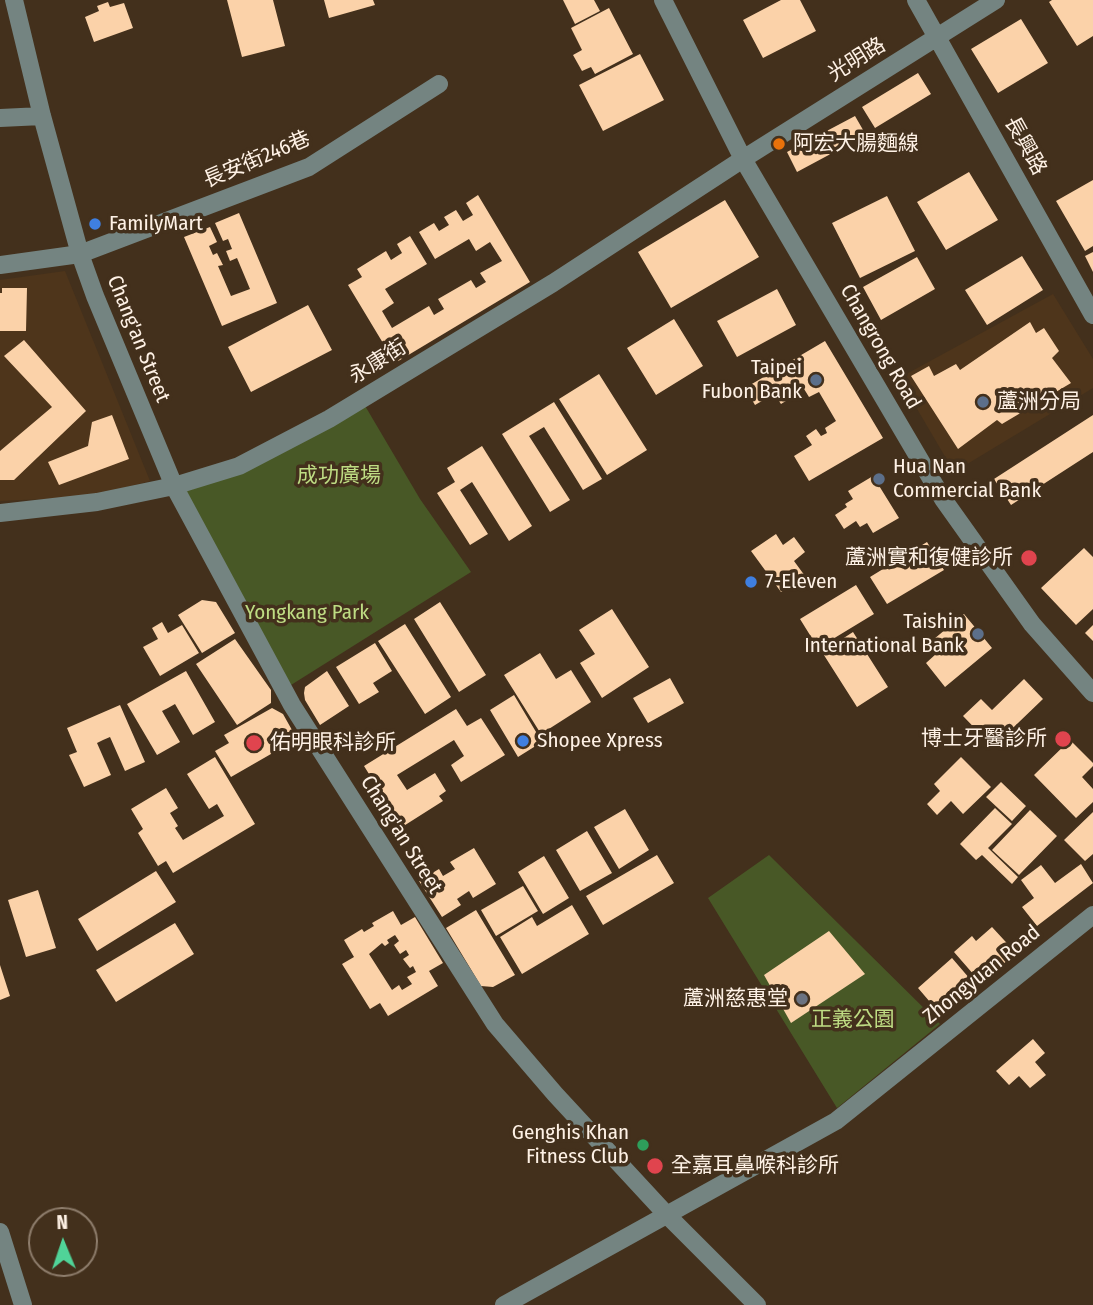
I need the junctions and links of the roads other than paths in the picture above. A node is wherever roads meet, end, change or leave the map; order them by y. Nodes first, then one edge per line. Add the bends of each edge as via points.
1 (14, 0) edge
2 (663, 0) edge
3 (916, 0) edge
4 (996, 0) edge
5 (937, 37) junction
6 (439, 84) dead end
7 (42, 116) junction
8 (0, 118) edge
9 (743, 159) junction
10 (80, 254) junction
11 (0, 265) edge
12 (1093, 315) edge
13 (174, 486) junction
14 (0, 513) edge
15 (1093, 693) edge
16 (1093, 915) edge
17 (666, 1214) junction
18 (0, 1232) edge
19 (23, 1305) edge
20 (503, 1305) edge
21 (757, 1305) edge

1 - 7 street, Chang'an Street
2 - 9 street, Changrong Road
3 - 5 street, 長興路
4 - 5 street, 光明路
5 - 9 street, 光明路
5 - 12 street, 長興路
6 - 10 street, 長安街246巷 via 309,167
7 - 8 street
7 - 10 street, Chang'an Street
9 - 13 street, 永康街 via 553,283 329,419 239,466
9 - 15 street, Changrong Road via 943,499 1031,624
10 - 11 street, 長安街246巷
10 - 13 street, Chang'an Street
13 - 14 street, 永康街 via 97,502
13 - 17 street, Chang'an Street via 292,705 495,1024
16 - 17 street, Zhongyuan Road via 836,1121
17 - 20 street, Zhongyuan Road
17 - 21 street, Chang'an Street
18 - 19 street

